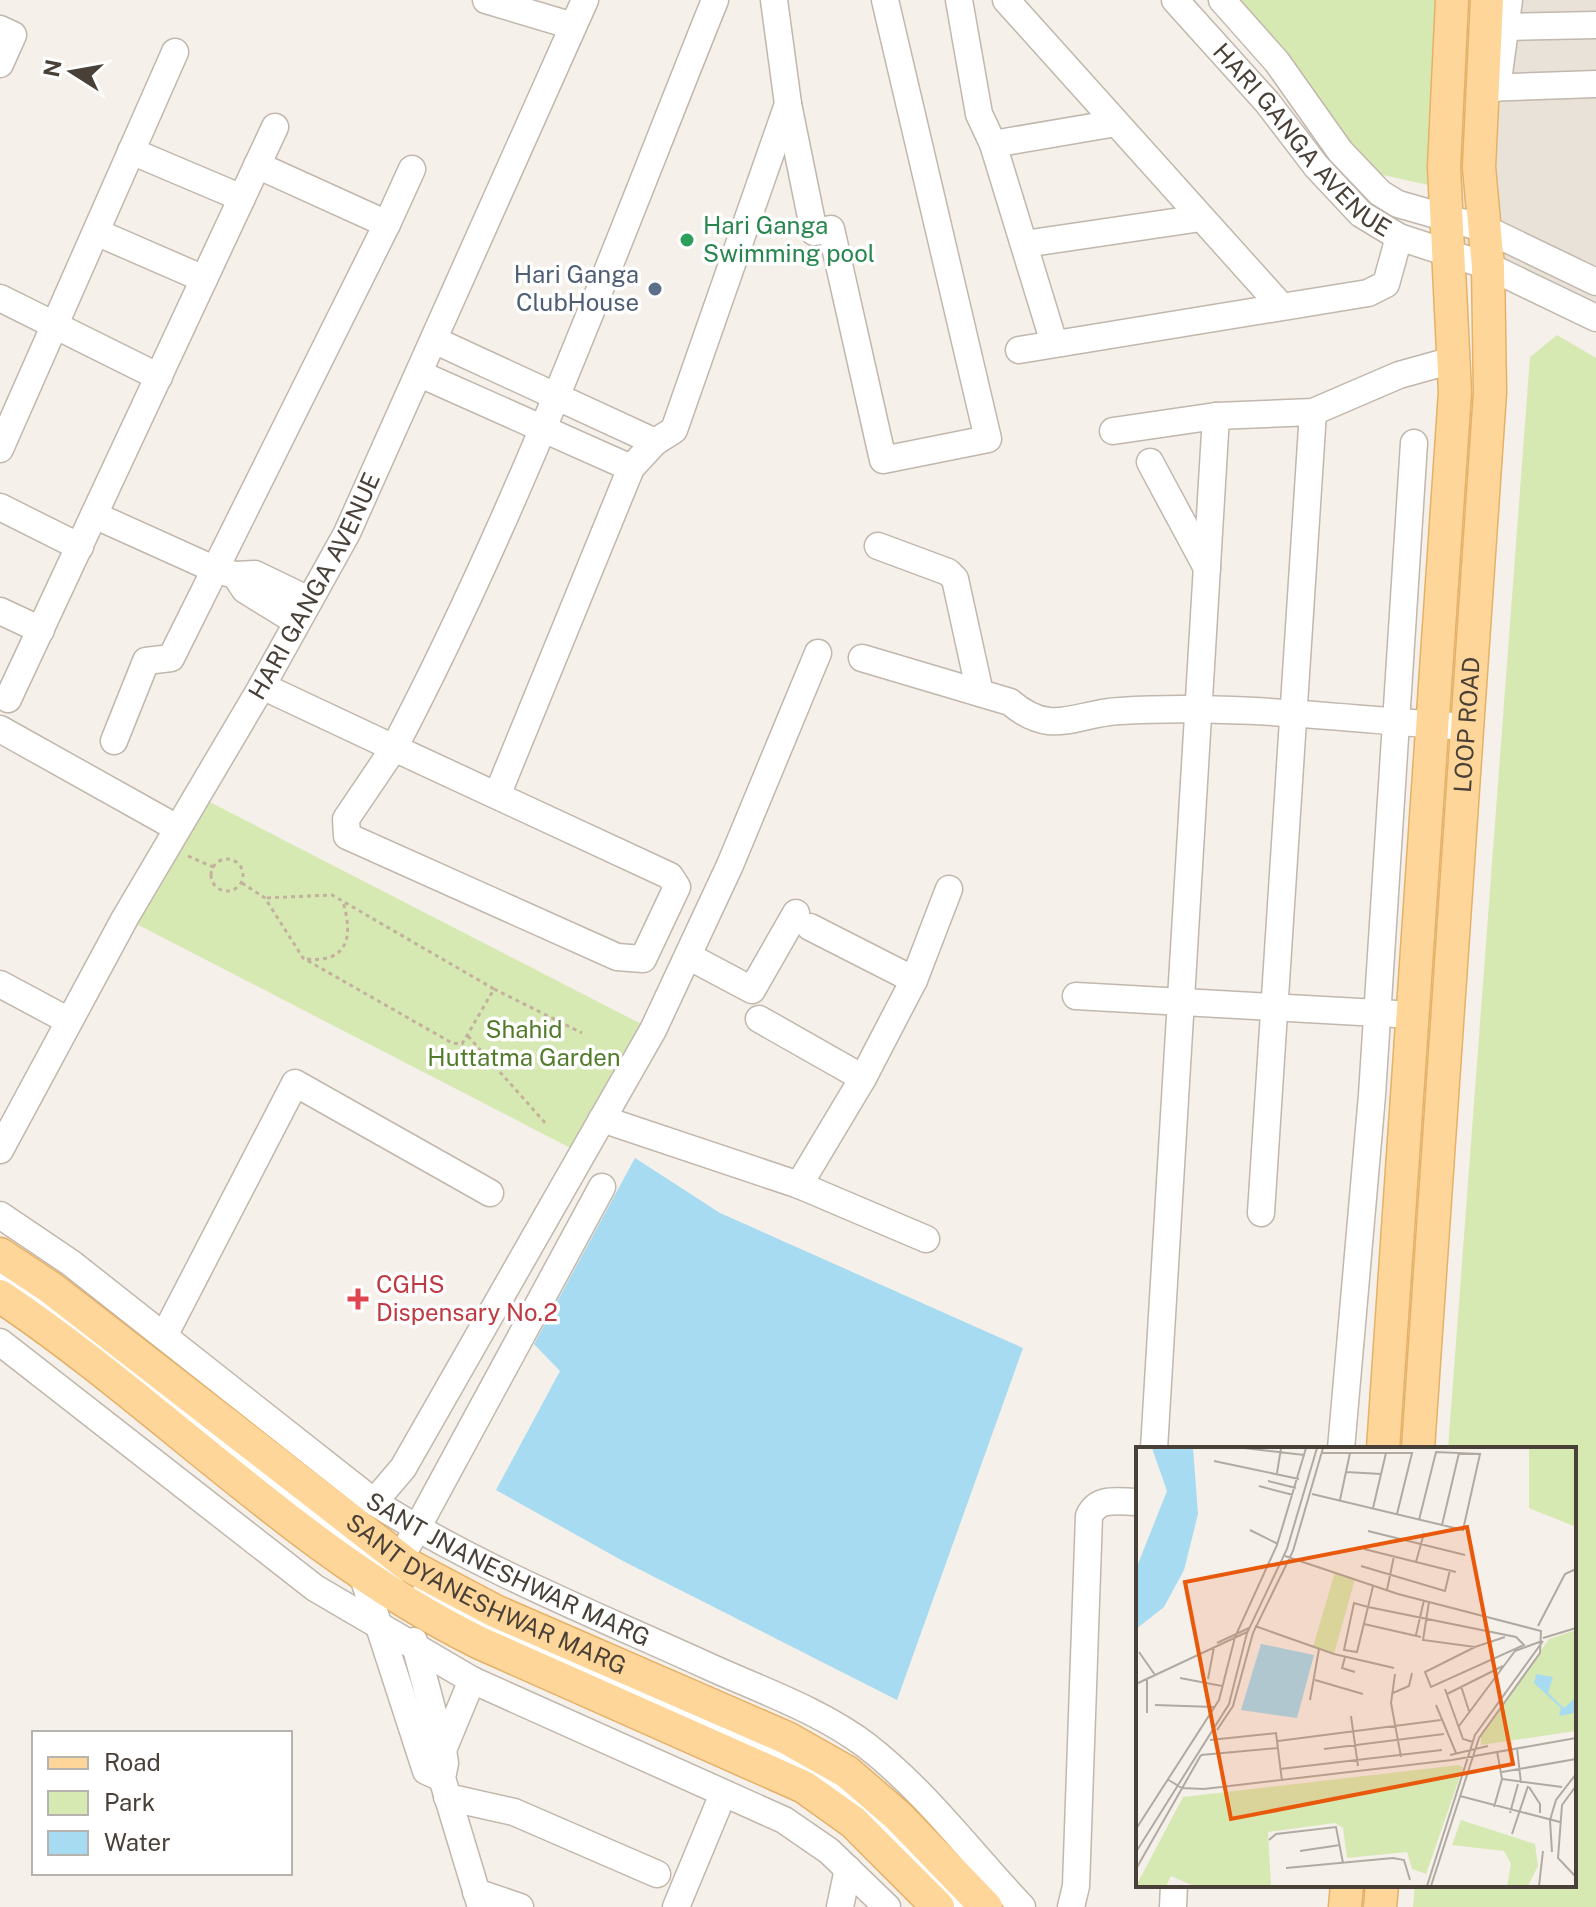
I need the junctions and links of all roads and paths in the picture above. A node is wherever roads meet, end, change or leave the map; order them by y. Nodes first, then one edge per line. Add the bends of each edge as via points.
1 (486, 0) edge
2 (585, 0) edge
3 (715, 0) edge
4 (774, 0) edge
5 (885, 0) edge
6 (959, 0) edge
7 (1006, 0) edge
8 (1175, 0) edge
9 (1222, 0) edge
10 (1452, 0) edge
11 (1487, 0) edge
12 (1509, 0) edge
13 (1596, 25) edge
14 (573, 26) junction
15 (1506, 27) junction
16 (0, 29) edge
17 (175, 52) dead end
18 (0, 64) edge
19 (1596, 84) edge
20 (1490, 88) junction
21 (788, 104) junction
22 (1116, 123) junction
23 (275, 127) dead end
24 (993, 144) junction
25 (131, 151) junction
26 (257, 165) junction
27 (412, 169) dead end
28 (242, 198) junction
29 (1201, 218) junction
30 (1445, 218) junction
31 (387, 224) junction
32 (1486, 229) junction
33 (96, 232) junction
34 (1399, 237) junction
35 (1024, 244) junction
36 (1448, 253) junction
37 (1488, 266) junction
38 (204, 279) junction
39 (1596, 282) edge
40 (0, 298) edge
41 (1281, 306) junction
42 (1596, 318) edge
43 (55, 325) junction
44 (434, 340) junction
45 (1054, 343) junction
46 (1019, 350) dead end
47 (1453, 360) junction
48 (420, 374) junction
49 (159, 377) junction
50 (555, 395) junction
51 (1313, 412) junction
52 (1216, 416) junction
53 (543, 428) junction
54 (1113, 431) dead end
55 (655, 442) junction
56 (1414, 443) dead end
57 (0, 449) edge
58 (1150, 462) dead end
59 (631, 468) junction
60 (0, 507) edge
61 (94, 515) junction
62 (878, 546) dead end
63 (80, 547) junction
64 (1207, 568) junction
65 (226, 572) junction
66 (0, 611) edge
67 (303, 611) junction
68 (41, 630) junction
69 (818, 653) dead end
70 (862, 658) dead end
71 (262, 686) junction
72 (980, 693) junction
73 (8, 699) dead end
74 (1199, 709) junction
75 (1296, 715) junction
76 (1395, 722) junction
77 (1433, 724) junction
78 (1468, 727) junction
79 (0, 729) edge
80 (114, 741) dead end
81 (394, 748) junction
82 (498, 793) junction
83 (177, 828) junction
84 (242, 883) junction
85 (949, 889) dead end
86 (265, 898) junction
87 (343, 902) junction
88 (688, 956) junction
89 (303, 958) junction
90 (914, 980) junction
91 (0, 984) edge
92 (494, 989) junction
93 (1076, 996) dead end
94 (1182, 1001) junction
95 (1275, 1008) junction
96 (1376, 1013) junction
97 (1414, 1015) junction
98 (759, 1019) dead end
99 (69, 1021) junction
100 (582, 1033) dead end
101 (468, 1036) junction
102 (863, 1078) junction
103 (602, 1119) junction
104 (547, 1125) dead end
105 (0, 1150) edge
106 (799, 1185) junction
107 (602, 1187) dead end
108 (490, 1193) dead end
109 (1261, 1213) dead end
110 (0, 1215) edge
111 (926, 1239) dead end
112 (0, 1254) edge
113 (0, 1275) edge
114 (0, 1296) edge
115 (164, 1336) junction
116 (0, 1342) edge
117 (1154, 1447) edge
118 (1341, 1447) edge
119 (1383, 1447) edge
120 (1418, 1447) edge
121 (374, 1502) junction
122 (1136, 1502) edge
123 (406, 1522) junction
124 (385, 1570) junction
125 (377, 1625) junction
126 (417, 1650) junction
127 (472, 1680) junction
128 (443, 1750) junction
129 (445, 1787) junction
130 (723, 1794) junction
131 (848, 1869) junction
132 (657, 1874) dead end
133 (1174, 1887) edge
134 (1347, 1887) edge
135 (1382, 1887) edge
136 (478, 1899) edge
137 (520, 1907) edge
138 (676, 1907) edge
139 (840, 1907) edge
140 (887, 1907) edge
141 (938, 1907) edge
142 (962, 1907) edge
143 (986, 1907) edge
144 (1022, 1907) edge
145 (1071, 1907) edge
146 (1173, 1907) edge
147 (1345, 1907) edge
148 (1380, 1907) edge

1 - 14 street
2 - 14 street, HARI GANGA AVENUE
3 - 50 street
4 - 21 street
5 - 21 street via 988,439 883,460 831,229 814,232
6 - 24 street via 979,114
7 - 22 street
8 - 34 street, HARI GANGA AVENUE via 1325,176 1361,214
9 - 30 street, HARI GANGA AVENUE via 1277,62 1360,174 1398,204
10 - 30 main road, LOOP ROAD
11 - 20 main road, LOOP ROAD
12 - 15 street
13 - 15 street
14 - 44 street, HARI GANGA AVENUE
15 - 20 street
16 - 18 street via 13,35
17 - 25 street
19 - 20 street
20 - 32 main road, LOOP ROAD via 1479,167
21 - 55 street via 674,430
22 - 24 street
22 - 29 street
23 - 26 street
24 - 35 street
25 - 28 street
25 - 33 street
26 - 28 street
26 - 31 street
27 - 31 street
28 - 38 street
29 - 35 street
29 - 41 street
30 - 32 street, HARI GANGA AVENUE
30 - 36 main road, LOOP ROAD
31 - 65 street
32 - 37 main road, LOOP ROAD
32 - 39 street, HARI GANGA AVENUE
33 - 38 street
33 - 43 street
34 - 36 street, HARI GANGA AVENUE
34 - 41 street via 1386,284 1368,293
35 - 45 street
36 - 37 street, HARI GANGA AVENUE
36 - 47 main road, LOOP ROAD
37 - 42 street, HARI GANGA AVENUE
37 - 78 main road, LOOP ROAD via 1490,392
38 - 49 street
40 - 43 street
41 - 45 street
43 - 49 street
43 - 57 street
44 - 48 street, HARI GANGA AVENUE
44 - 50 street
45 - 46 street
47 - 51 street via 1399,375
47 - 77 main road, LOOP ROAD
48 - 53 street
48 - 67 street, HARI GANGA AVENUE via 347,533
49 - 61 street
50 - 53 street
50 - 55 street
51 - 52 street
51 - 75 street
52 - 54 street
52 - 64 street
53 - 59 street
53 - 81 street
55 - 59 street
56 - 76 street
58 - 64 street
59 - 82 street
60 - 63 street
61 - 63 street
61 - 65 street
62 - 72 street via 955,579
63 - 68 street
64 - 74 street
65 - 67 street via 255,574
65 - 80 street via 171,658 146,661
66 - 68 street
67 - 71 street, HARI GANGA AVENUE
68 - 73 street
69 - 88 street
70 - 72 street
71 - 81 street
71 - 83 street, HARI GANGA AVENUE
72 - 74 street via 1046,722 1116,711
74 - 75 street
74 - 94 street
75 - 76 street
75 - 95 street
76 - 77 street
76 - 96 street
77 - 78 street
77 - 97 main road, LOOP ROAD
78 - 120 main road, LOOP ROAD
79 - 83 street
81 - 82 street
81 - 82 street via 346,819 347,836 617,957 643,959 674,899 677,887 670,876
83 - 99 street, HARI GANGA AVENUE
84 - 84 path via 244,873 235,860 213,867 218,888 234,890
84 - 86 path
85 - 90 street
86 - 87 path via 332,895
86 - 89 path
87 - 89 path via 350,933 345,944 320,960
87 - 92 path
88 - 90 street via 752,990 803,920
88 - 103 street
89 - 101 path via 452,1043 462,1044
90 - 102 street
91 - 99 street
92 - 100 path
92 - 101 path
93 - 94 street
94 - 95 street
94 - 117 street
95 - 96 street
95 - 109 street
96 - 97 street
96 - 118 street
97 - 119 main road, LOOP ROAD
98 - 102 street
99 - 105 street, HARI GANGA AVENUE
101 - 104 path
102 - 106 street
103 - 106 street
103 - 121 street via 403,1468
106 - 111 street
107 - 123 street
108 - 115 street via 295,1083
110 - 115 street, SANT JNANESHWAR MARG
112 - 124 main road, SANT DYANESHWAR MARG via 51,1288
113 - 124 street
114 - 124 main road, SANT DYANESHWAR MARG
115 - 121 street, SANT JNANESHWAR MARG
116 - 125 street via 315,1588
121 - 123 street, SANT JNANESHWAR MARG
122 - 145 street via 1104,1501 1093,1506 1089,1516 1076,1886
123 - 124 street
123 - 144 street, SANT JNANESHWAR MARG via 511,1577 840,1728 896,1772
124 - 125 street
124 - 126 street
124 - 141 main road, SANT DYANESHWAR MARG via 488,1647 804,1787 853,1822
124 - 142 street via 487,1627 813,1771 865,1809
124 - 143 main road, SANT DYANESHWAR MARG via 495,1611 822,1756 876,1796
125 - 126 street
125 - 129 street via 426,1771
126 - 127 street
126 - 128 street
127 - 128 street
127 - 130 street
128 - 129 street
129 - 132 street
129 - 136 street
130 - 131 street via 807,1834
130 - 138 street
131 - 139 street
131 - 140 street
133 - 146 street
134 - 147 main road
135 - 148 main road
136 - 137 street

